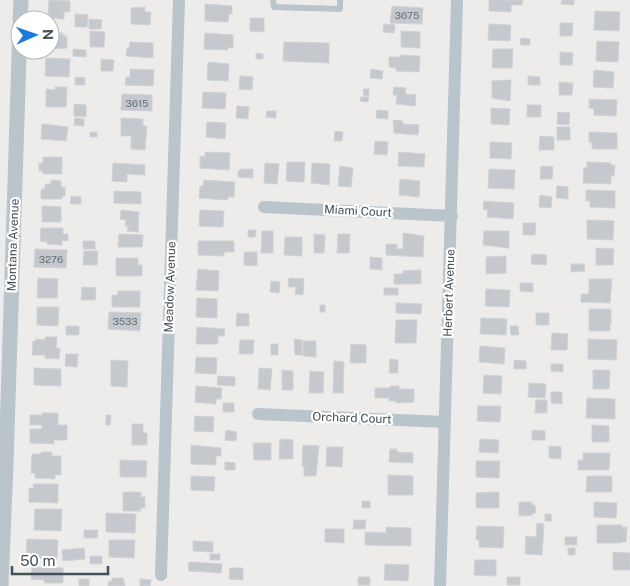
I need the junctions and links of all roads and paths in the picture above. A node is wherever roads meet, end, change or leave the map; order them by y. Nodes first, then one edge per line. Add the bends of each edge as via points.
1 (178, 0) edge
2 (273, 0) edge
3 (340, 0) edge
4 (457, 0) edge
5 (19, 60) edge
6 (264, 207) dead end
7 (452, 216) junction
8 (258, 414) dead end
9 (445, 422) junction
10 (3, 463) edge
11 (161, 575) dead end
12 (1, 586) edge
13 (440, 586) edge

1 - 11 street, Meadow Avenue
2 - 3 lane via 274,7 340,9
4 - 7 street, Herbert Avenue
5 - 10 street, Montana Avenue
6 - 7 street, Miami Court
7 - 9 street, Herbert Avenue
8 - 9 street, Orchard Court
9 - 13 street, Herbert Avenue
10 - 12 street, Montana Avenue

